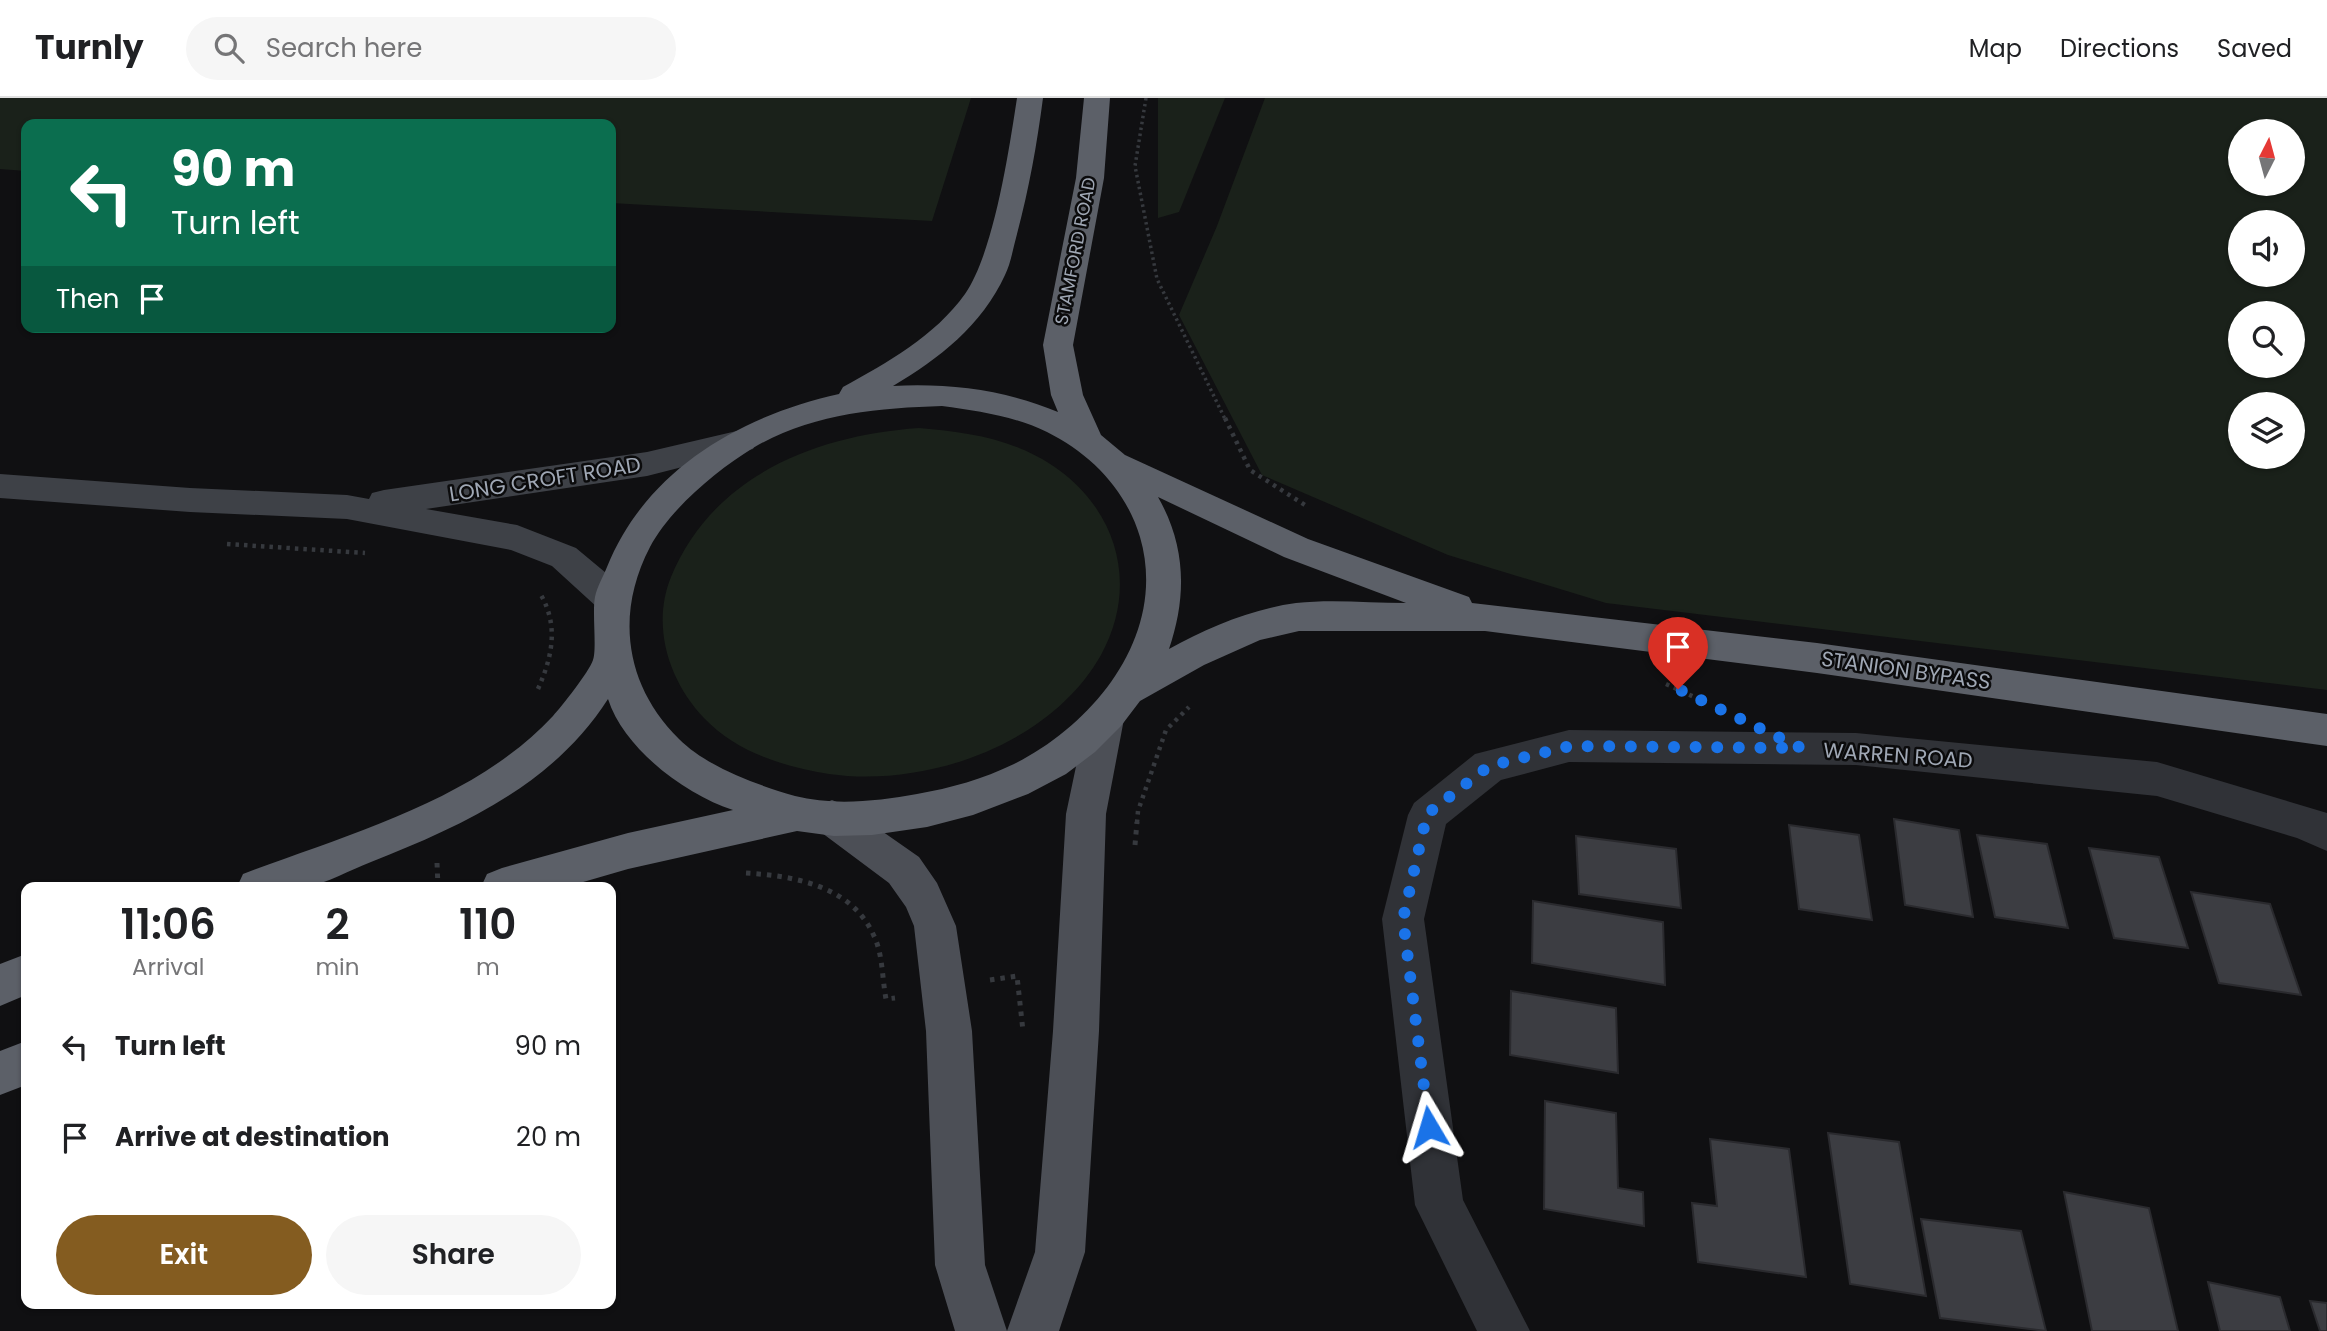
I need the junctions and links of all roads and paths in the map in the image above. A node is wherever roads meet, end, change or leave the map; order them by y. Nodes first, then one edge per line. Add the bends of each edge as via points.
1 (1030, 98) edge
2 (1097, 98) edge
3 (1146, 98) edge
4 (833, 405) junction
5 (741, 441) junction
6 (1099, 451) junction
7 (0, 486) edge
8 (347, 507) junction
9 (1309, 507) dead end
10 (216, 543) dead end
11 (368, 553) dead end
12 (537, 590) dead end
13 (611, 598) junction
14 (1485, 617) junction
15 (612, 663) junction
16 (1665, 683) dead end
17 (534, 696) dead end
18 (1194, 702) dead end
19 (1117, 705) junction
20 (1714, 707) dead end
21 (2327, 730) edge
22 (815, 816) junction
23 (2327, 833) edge
24 (1135, 848) dead end
25 (739, 873) dead end
26 (438, 877) dead end
27 (270, 882) edge
28 (438, 882) edge
29 (520, 882) edge
30 (21, 977) edge
31 (991, 980) dead end
32 (0, 985) edge
33 (899, 998) dead end
34 (1035, 1031) dead end
35 (21, 1065) edge
36 (0, 1073) edge
37 (981, 1331) edge
38 (1033, 1331) edge
39 (1504, 1331) edge

1 - 4 highway via 1016,188 990,277 965,313 932,347 890,376
2 - 6 highway, STAMFORD ROAD via 1090,178 1058,345 1066,395
3 - 9 path via 1135,166 1157,278 1250,470
4 - 5 highway
4 - 6 highway via 888,396 942,395 995,402 1044,418
5 - 8 street, LONG CROFT ROAD via 646,464
5 - 13 highway via 671,493 644,525
6 - 14 highway via 1297,548
6 - 19 highway via 1143,497 1162,541 1167,590 1156,640
7 - 8 street, LONG CROFT ROAD
8 - 13 street, LONG CROFT ROAD via 517,538 564,558
10 - 11 path
12 - 17 path via 555,623 552,651
13 - 15 highway
14 - 19 highway via 1272,620 1201,647
14 - 21 highway, STANION BYPASS
15 - 22 highway via 632,714 671,759 728,793
15 - 27 highway via 565,729 486,790 439,814
16 - 20 path
18 - 24 path via 1167,730 1138,811
19 - 22 highway via 1052,762 985,795 909,815
19 - 38 main road via 1086,814 1060,1252
22 - 29 highway via 628,851
22 - 37 main road via 904,870 935,926 949,1031 960,1265
23 - 39 street, WARREN ROAD via 2157,779 1856,749 1570,746 1489,766 1427,814 1403,919 1439,1205
25 - 33 path via 776,874 824,887 859,909 875,936 886,999
26 - 28 path
30 - 32 highway
31 - 34 path via 1017,976 1023,1032
35 - 36 highway

